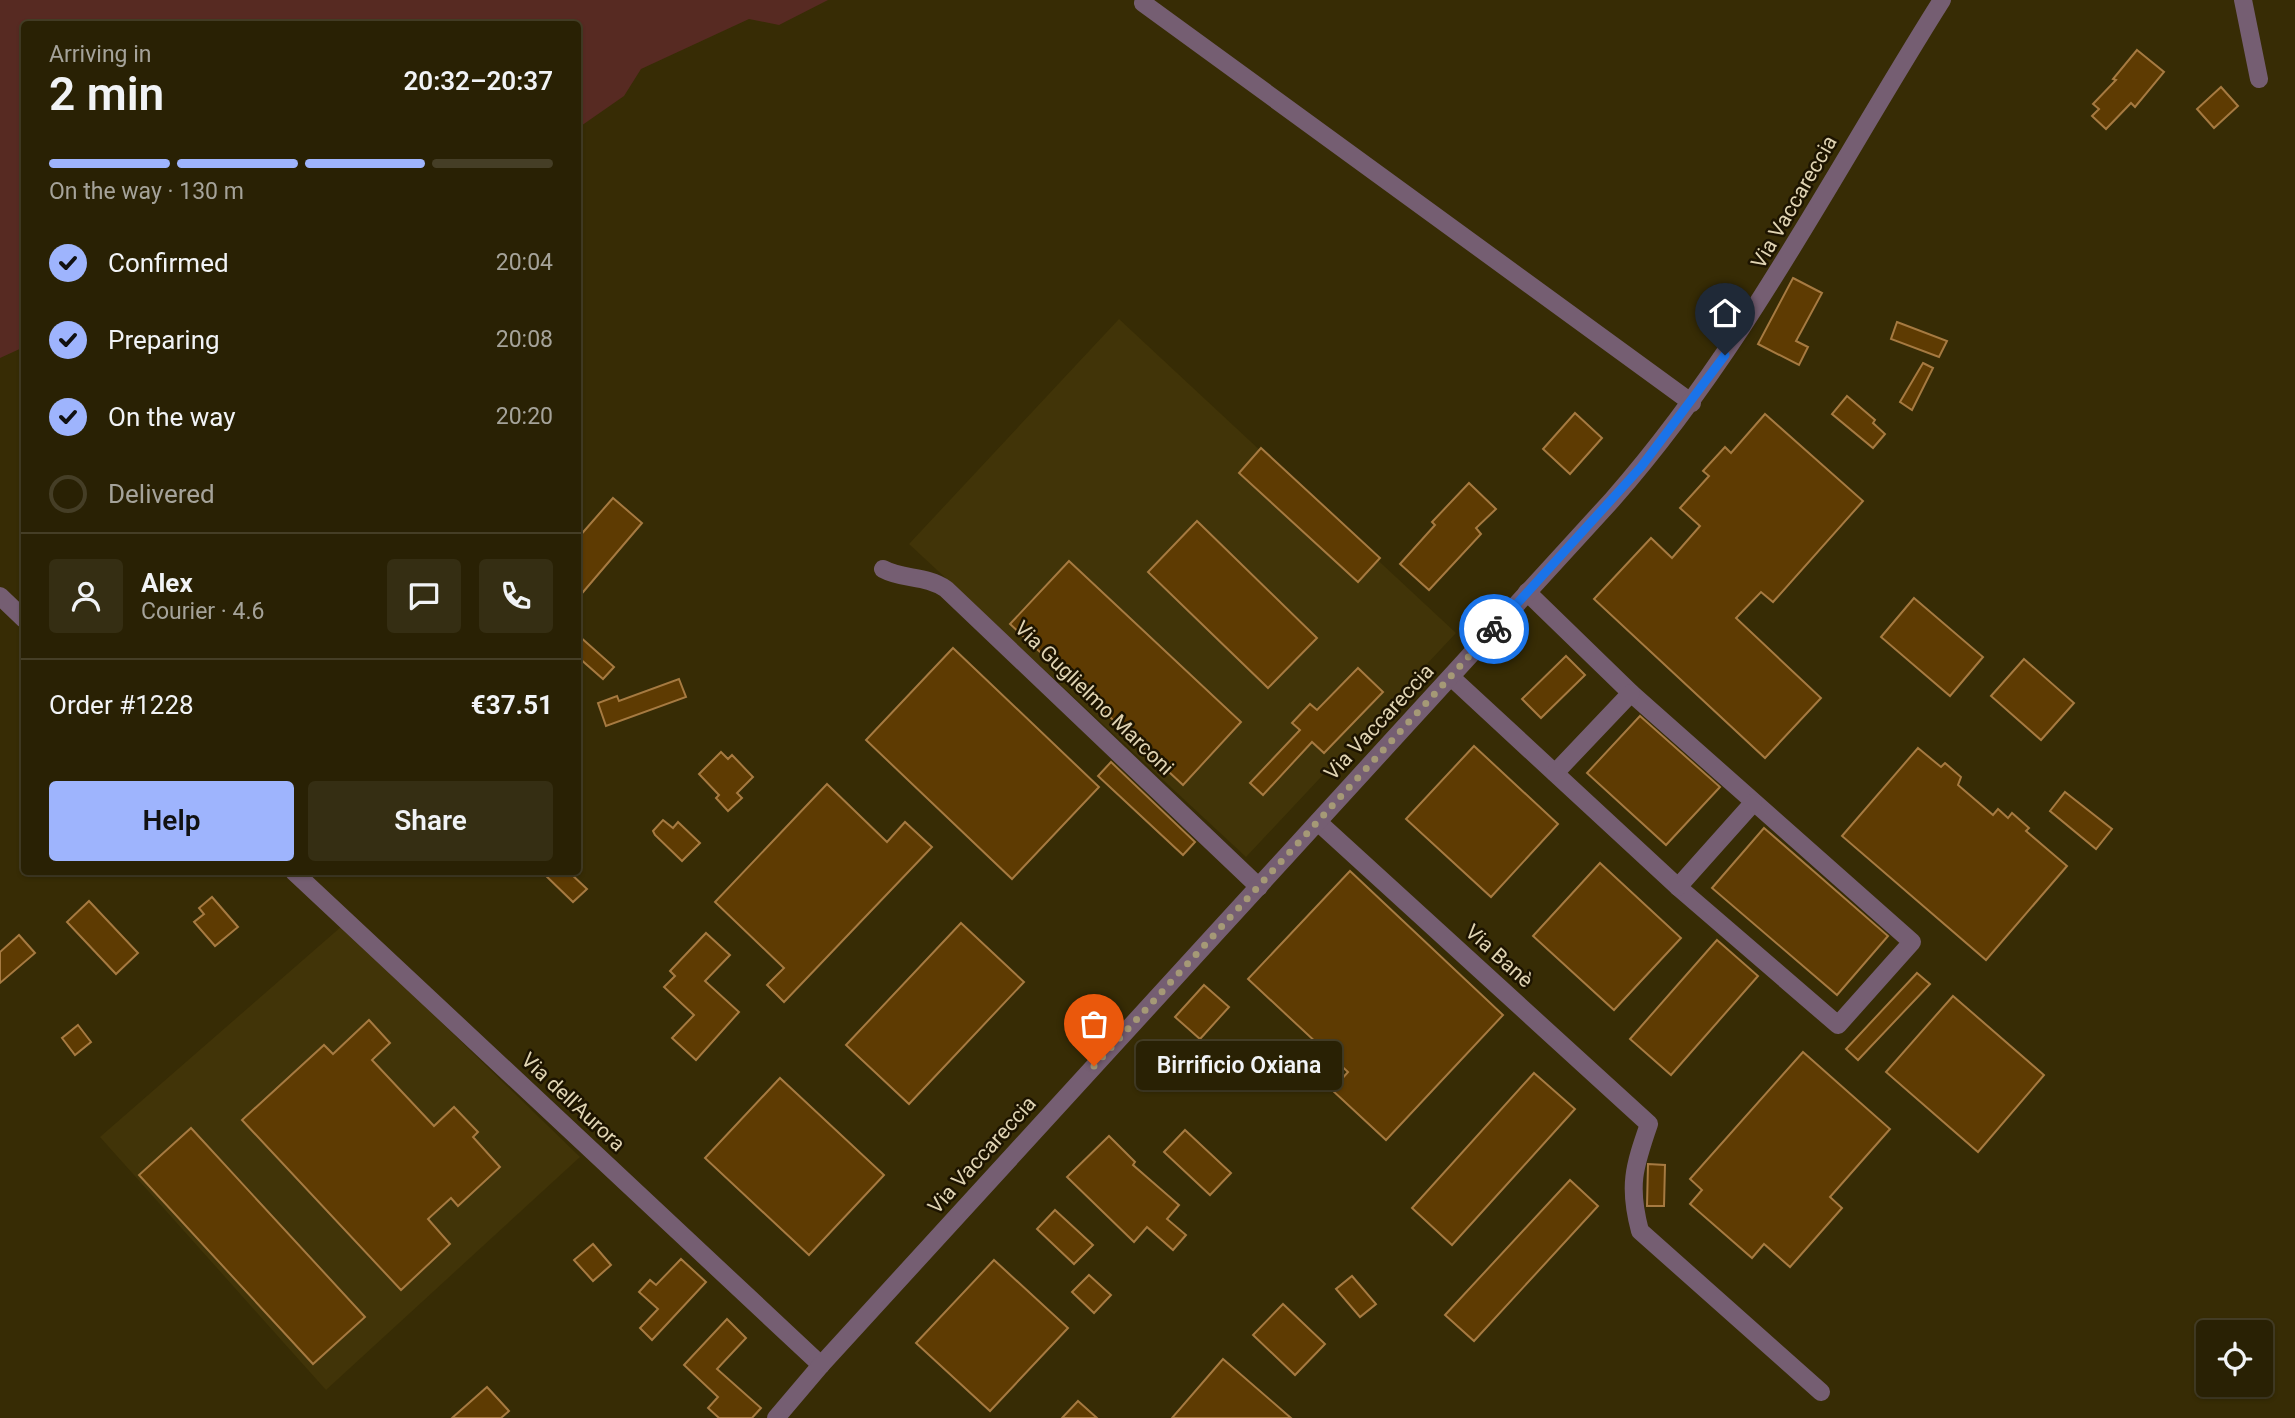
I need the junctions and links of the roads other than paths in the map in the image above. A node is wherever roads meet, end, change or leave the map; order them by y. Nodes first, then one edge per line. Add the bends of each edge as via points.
1 (1942, 0) edge
2 (2243, 0) edge
3 (1143, 3) dead end
4 (2259, 79) dead end
5 (1692, 403) junction
6 (883, 569) dead end
7 (1527, 593) junction
8 (0, 596) edge
9 (21, 616) edge
10 (1451, 677) junction
11 (1631, 693) junction
12 (1555, 774) junction
13 (1753, 803) junction
14 (1318, 822) junction
15 (297, 875) edge
16 (1259, 887) junction
17 (1678, 887) junction
18 (821, 1365) junction
19 (1821, 1392) dead end
20 (777, 1418) edge

1 - 5 street, Via Vaccareccia via 1773,282
2 - 4 street
3 - 5 street
5 - 7 street, Via Vaccareccia
6 - 16 street, Via Guglielmo Marconi via 927,579 946,589
7 - 10 street, Via Vaccareccia
7 - 11 street
8 - 9 street
10 - 12 street
10 - 14 street, Via Vaccareccia
11 - 12 street
11 - 13 street
12 - 17 street
13 - 17 street
13 - 17 street via 1912,942 1838,1025
14 - 16 street, Via Vaccareccia
14 - 19 street, Via Banè via 1649,1124 1637,1158 1632,1200 1640,1231
15 - 18 street, Via dell'Aurora
16 - 18 street, Via Vaccareccia
18 - 20 street, Via Vaccareccia

